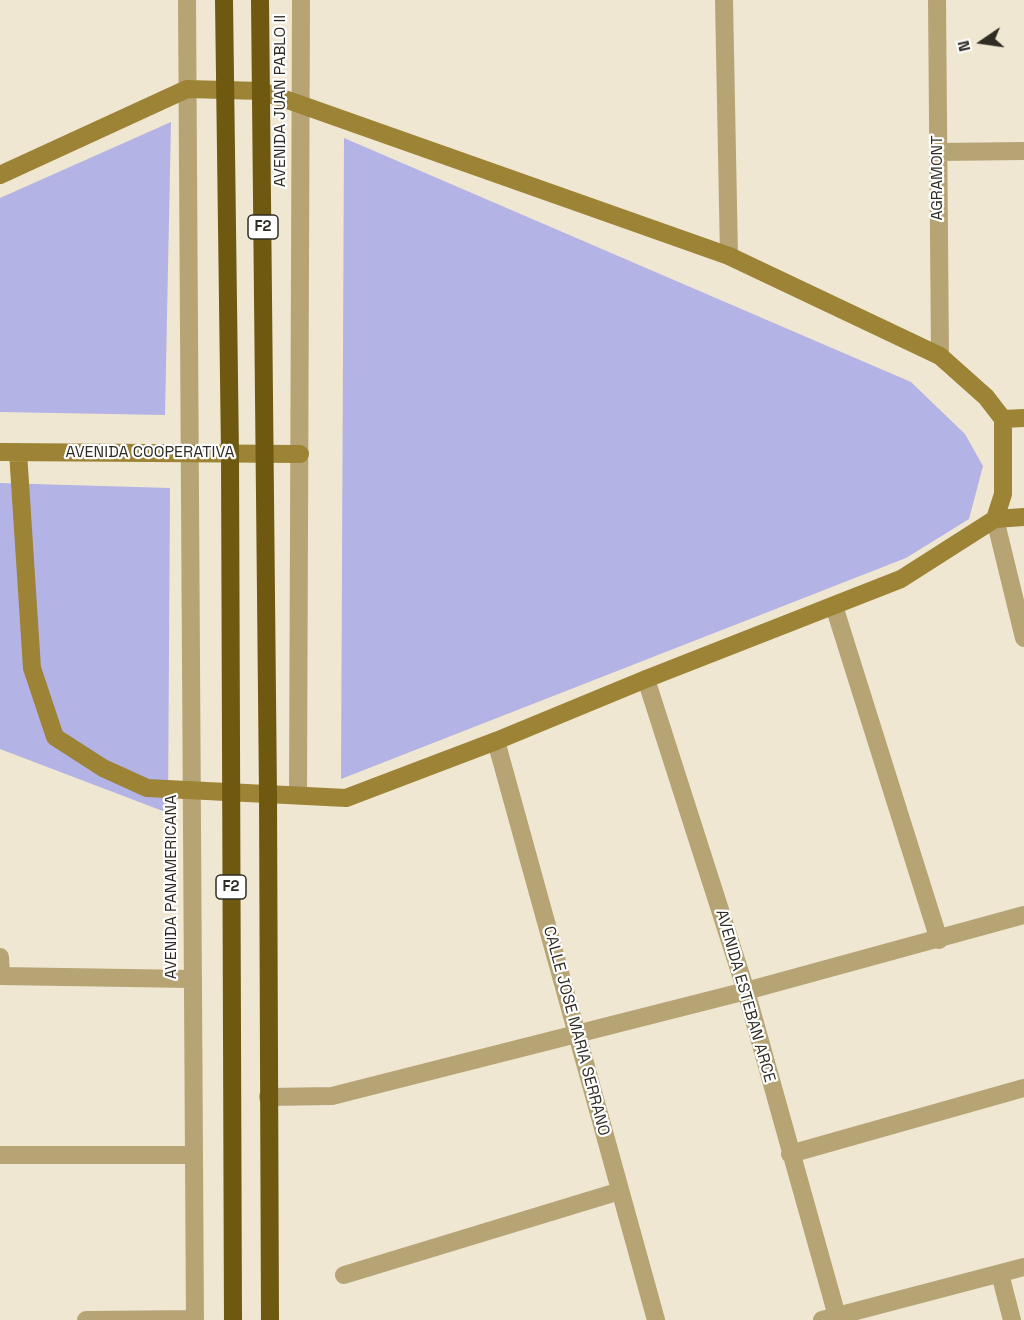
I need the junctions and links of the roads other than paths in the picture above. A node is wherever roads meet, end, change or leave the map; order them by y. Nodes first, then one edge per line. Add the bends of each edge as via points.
1 (187, 0) edge
2 (225, 0) edge
3 (260, 0) edge
4 (301, 0) edge
5 (724, 0) edge
6 (937, 0) edge
7 (188, 89) junction
8 (226, 89) junction
9 (261, 91) junction
10 (299, 104) junction
11 (1024, 151) edge
12 (938, 152) junction
13 (0, 175) edge
14 (729, 256) junction
15 (940, 356) junction
16 (1024, 418) edge
17 (1004, 419) junction
18 (9, 452) edge
19 (189, 453) junction
20 (230, 453) junction
21 (265, 453) junction
22 (300, 454) junction
23 (1024, 517) edge
24 (995, 519) junction
25 (834, 606) junction
26 (1024, 638) edge
27 (646, 678) junction
28 (496, 741) junction
29 (191, 790) junction
30 (231, 791) junction
31 (268, 794) junction
32 (298, 795) junction
33 (1024, 915) edge
34 (939, 940) junction
35 (0, 957) edge
36 (0, 976) edge
37 (192, 980) junction
38 (746, 991) junction
39 (577, 1034) junction
40 (1024, 1088) edge
41 (268, 1097) junction
42 (789, 1154) junction
43 (0, 1155) edge
44 (194, 1155) junction
45 (620, 1191) junction
46 (1024, 1267) edge
47 (1000, 1274) junction
48 (344, 1275) dead end
49 (829, 1318) edge
50 (195, 1319) edge
51 (86, 1320) edge
52 (233, 1320) edge
53 (270, 1320) edge
54 (656, 1320) edge
55 (1012, 1320) edge

1 - 7 street
2 - 8 highway, F2
3 - 9 highway, AVENIDA JUAN PABLO II / F2
4 - 10 street, AVENIDA JUAN PABLO II
5 - 14 street
6 - 12 street, AGRAMONT
7 - 8 street
7 - 13 street
7 - 19 street
8 - 9 street
8 - 20 highway, F2
9 - 10 street
9 - 21 highway, AVENIDA JUAN PABLO II / F2
10 - 14 street
10 - 22 street, AVENIDA JUAN PABLO II
11 - 12 street
12 - 15 street, AGRAMONT
14 - 15 street
15 - 17 street via 986,397
16 - 17 street
17 - 24 street via 1003,494
18 - 19 street, AVENIDA COOPERATIVA
18 - 29 street via 32,668 56,737 103,768 147,788
19 - 20 street, AVENIDA COOPERATIVA
19 - 29 street, AVENIDA PANAMERICANA
20 - 21 street, AVENIDA COOPERATIVA
20 - 30 highway, F2
21 - 22 street, AVENIDA COOPERATIVA
21 - 31 highway, F2
22 - 32 street
23 - 24 street
24 - 25 street via 901,579
24 - 26 street
25 - 27 street
25 - 34 street
27 - 28 street
27 - 38 street, AVENIDA ESTEBAN ARCE
28 - 32 street via 346,798
28 - 39 street, CALLE JOSE MARIA SERRANO
29 - 30 street
29 - 37 street, AVENIDA PANAMERICANA
30 - 31 street
30 - 52 highway, F2
31 - 32 street
31 - 41 highway, F2
33 - 34 street
34 - 38 street
35 - 36 street
36 - 37 street
37 - 44 street, AVENIDA PANAMERICANA
38 - 39 street
38 - 42 street, AVENIDA ESTEBAN ARCE
39 - 41 street via 332,1096
39 - 45 street, CALLE JOSE MARIA SERRANO
40 - 42 street
41 - 53 highway, F2
42 - 49 street, AVENIDA ESTEBAN ARCE
43 - 44 street
44 - 50 street, AVENIDA PANAMERICANA
45 - 48 street
45 - 54 street, CALLE JOSE MARIA SERRANO
46 - 47 street
47 - 49 street
47 - 55 street
50 - 51 street

